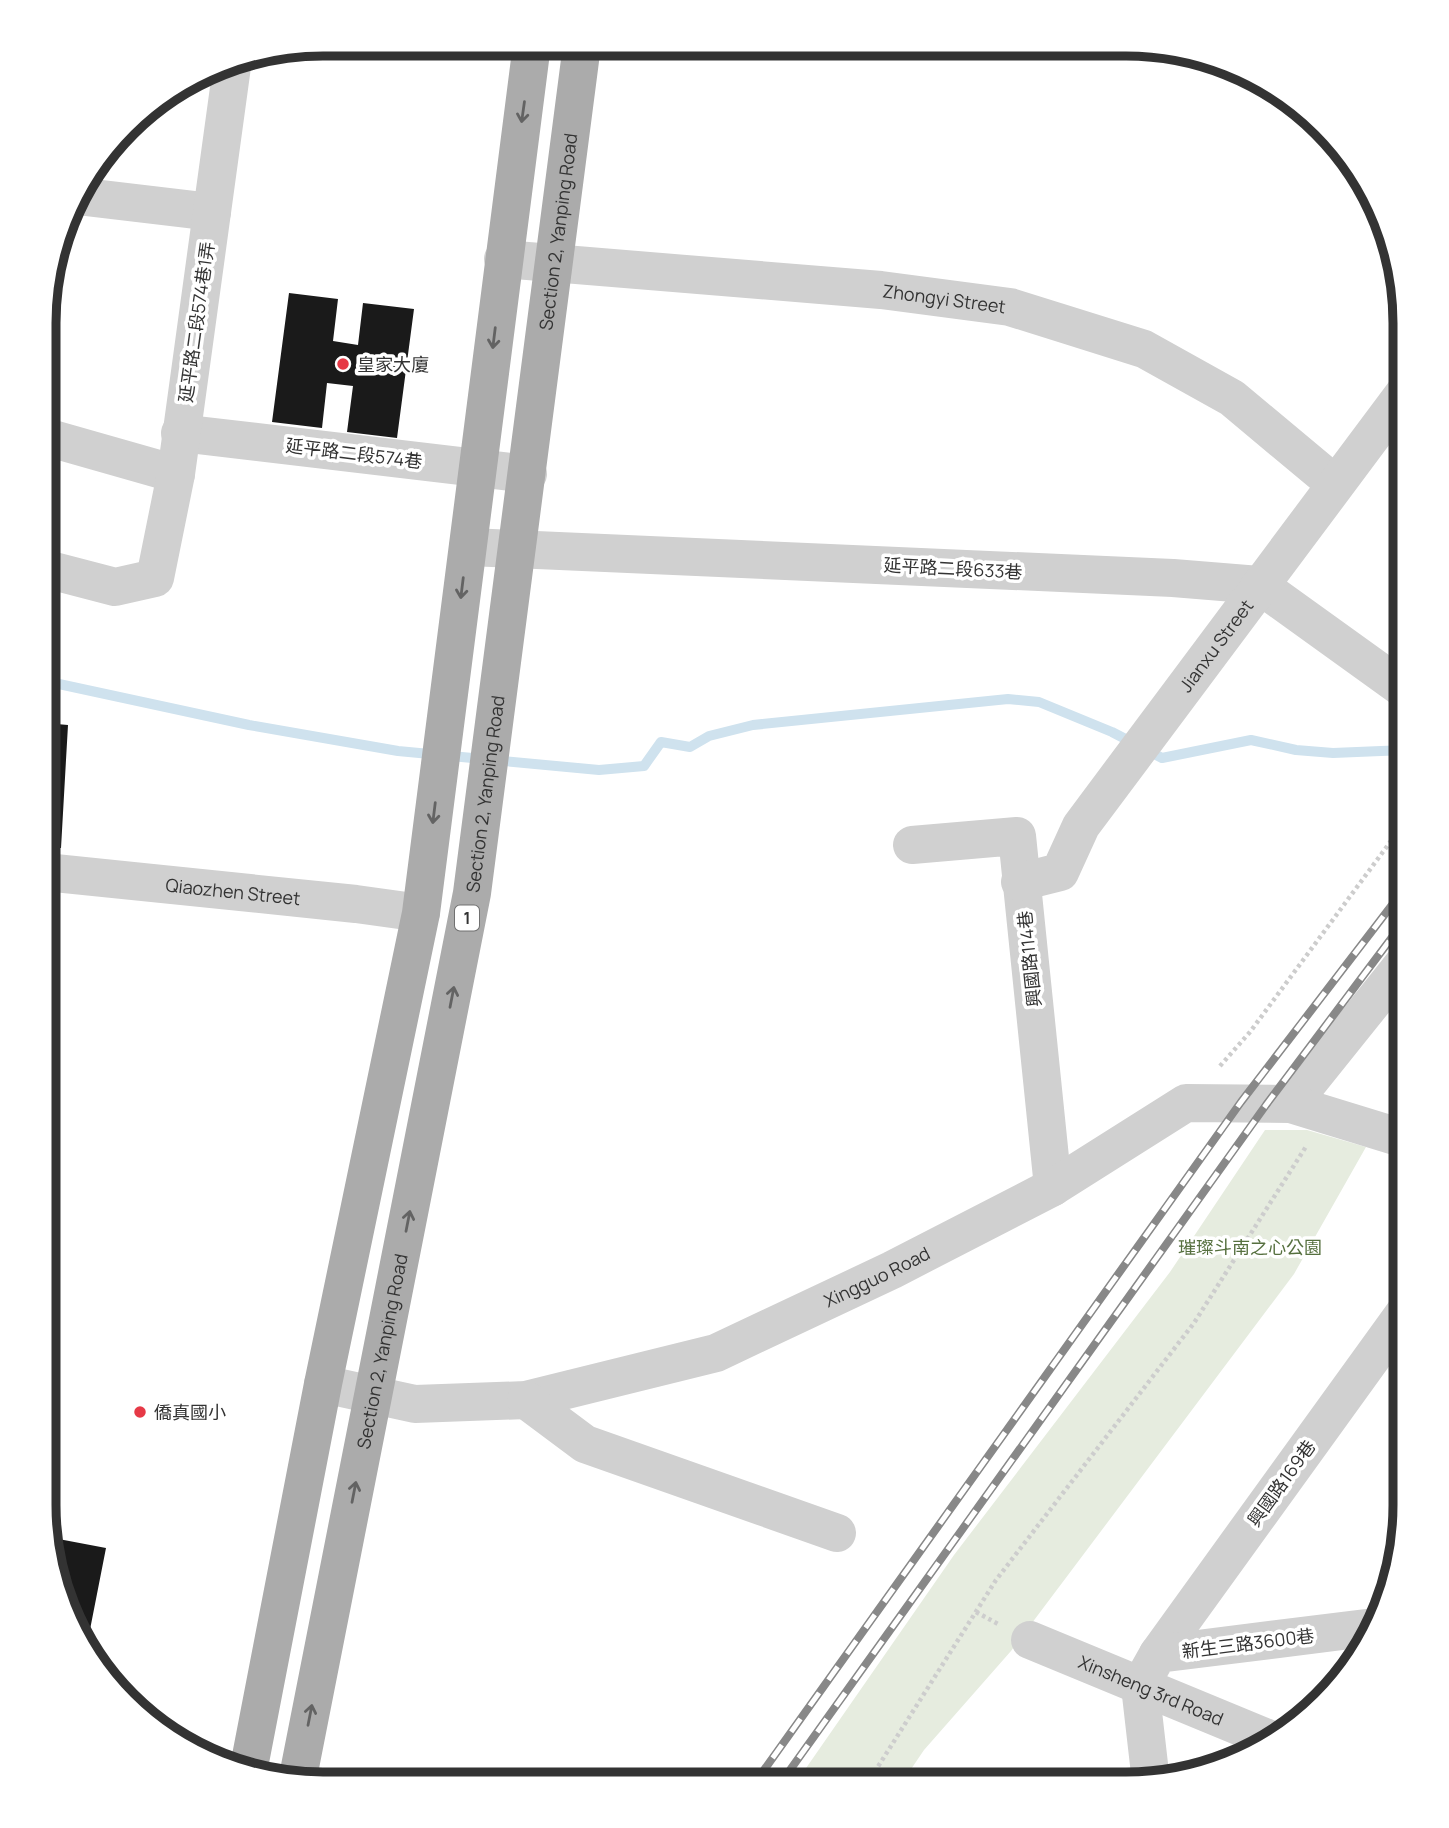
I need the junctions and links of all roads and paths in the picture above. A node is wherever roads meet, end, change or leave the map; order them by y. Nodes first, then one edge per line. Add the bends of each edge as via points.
1 (530, 56) edge
2 (580, 56) edge
3 (231, 72) edge
4 (88, 197) edge
5 (212, 212) junction
6 (503, 259) junction
7 (553, 262) junction
8 (1393, 409) edge
9 (180, 433) junction
10 (56, 440) edge
11 (478, 467) junction
12 (176, 474) junction
13 (528, 474) junction
14 (1335, 484) junction
15 (468, 547) junction
16 (518, 549) junction
17 (56, 572) edge
18 (1259, 585) junction
19 (1393, 681) edge
20 (1393, 838) edge
21 (912, 845) dead end
22 (56, 873) edge
23 (1020, 882) junction
24 (421, 913) junction
25 (1393, 980) edge
26 (1186, 1103) junction
27 (1309, 1110) junction
28 (1393, 1135) edge
29 (1052, 1187) junction
30 (1393, 1329) edge
31 (323, 1384) junction
32 (373, 1396) junction
33 (526, 1400) junction
34 (837, 1533) dead end
35 (1362, 1629) edge
36 (1030, 1640) dead end
37 (1149, 1670) junction
38 (1262, 1734) edge
39 (249, 1762) edge
40 (299, 1771) edge
41 (1151, 1771) edge
42 (875, 1772) edge

1 -> 6 main road
2 - 7 main road, Section 2, Yanping Road / 1
3 - 5 street, 延平路二段574巷1弄
4 - 5 street
5 - 9 street, 延平路二段574巷1弄
6 - 7 street, Zhongyi Street
6 -> 11 main road
7 - 13 main road, Section 2, Yanping Road / 1
7 - 14 street, Zhongyi Street via 881,290 1010,307 1144,349 1232,398
8 - 14 street, Jianxu Street
9 - 11 street, 延平路二段574巷
9 - 12 street, 延平路二段574巷1弄
10 - 12 street
11 - 13 street, 延平路二段574巷
11 - 15 main road
12 - 17 street, 延平路二段574巷1弄 via 155,578 115,587
13 - 16 main road, Section 2, Yanping Road / 1
14 - 18 street, Jianxu Street
15 - 16 street, 延平路二段633巷
15 -> 24 main road
16 - 18 street, 延平路二段633巷
32 -> 16 main road, Section 2, Yanping Road / 1 via 472,893
18 - 19 street
18 - 23 street, Jianxu Street via 1081,826 1060,872
20 - 26 path via 1250,1032
21 - 23 street, 興國路114巷 via 1017,836
22 - 24 street, Qiaozhen Street
23 - 29 street, 興國路114巷
24 - 31 main road
25 - 27 street
26 - 27 street
26 - 29 street, Xingguo Road
27 - 28 street
27 - 42 path via 1195,1323 996,1580
29 - 33 street, Xingguo Road via 892,1270 716,1353
30 - 37 street, 興國路169巷
31 - 32 street, Xingguo Road
31 - 39 main road
32 - 33 street, Xingguo Road via 415,1404
40 -> 32 main road, Section 2, Yanping Road / 1
33 - 34 street via 585,1444
35 - 37 street, 新生三路3600巷
36 - 37 street, Xinsheng 3rd Road
37 - 38 street, Xinsheng 3rd Road
37 - 41 street

